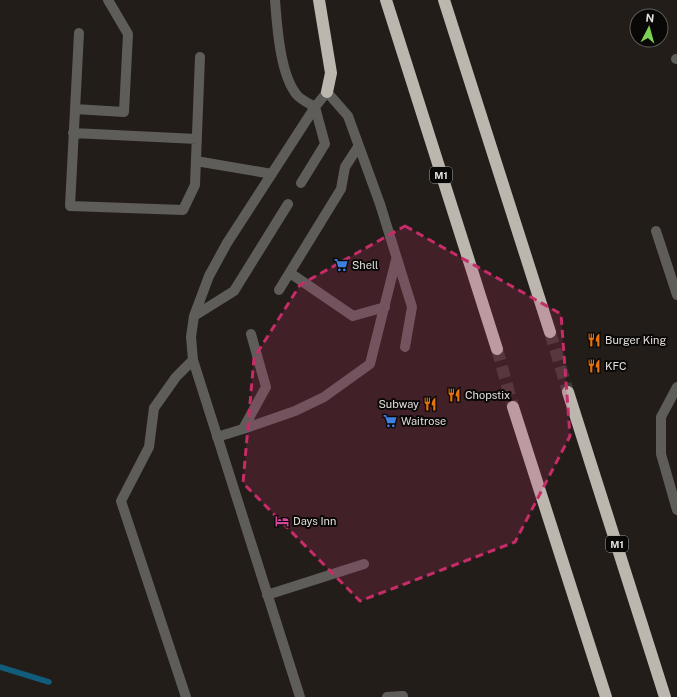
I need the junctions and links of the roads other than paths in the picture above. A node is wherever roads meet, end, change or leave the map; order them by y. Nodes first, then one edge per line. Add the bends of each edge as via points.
1 (108, 0) edge
2 (275, 0) edge
3 (319, 0) edge
4 (386, 0) edge
5 (444, 0) edge
6 (79, 33) dead end
7 (200, 57) dead end
8 (327, 92) junction
9 (315, 107) junction
10 (75, 109) junction
11 (73, 133) junction
12 (197, 139) junction
13 (358, 147) junction
14 (196, 161) junction
15 (272, 174) junction
16 (301, 183) dead end
17 (288, 204) dead end
18 (656, 231) dead end
19 (396, 259) junction
20 (290, 273) junction
21 (278, 290) dead end
22 (677, 295) edge
23 (385, 307) junction
24 (194, 316) junction
25 (550, 332) tunnel mouth
26 (251, 334) dead end
27 (405, 347) dead end
28 (497, 349) tunnel mouth
29 (192, 360) junction
30 (677, 387) edge
31 (568, 392) tunnel mouth
32 (513, 406) tunnel mouth
33 (243, 429) junction
34 (217, 437) junction
35 (677, 509) edge
36 (364, 564) dead end
37 (267, 595) junction
38 (403, 696) dead end
39 (186, 697) edge
40 (300, 697) edge
41 (387, 697) edge
42 (606, 697) edge
43 (665, 697) edge

1 - 10 lane via 128,34 124,112
2 - 9 lane via 279,42 288,79 297,96
3 - 8 highway via 331,73
4 - 28 highway, M1
5 - 25 highway
6 - 10 lane
7 - 12 lane
8 - 9 lane
8 - 13 lane via 348,116
9 - 15 lane
9 - 16 lane via 325,144
10 - 11 lane
11 - 12 lane
11 - 14 lane via 70,206 183,210 195,185
12 - 14 lane
13 - 19 lane via 380,204
13 - 20 lane via 345,167 341,189
14 - 15 lane
15 - 24 lane via 227,243 209,276
17 - 24 lane via 234,291
18 - 22 lane
19 - 23 lane
19 - 27 lane via 412,307
20 - 21 lane
20 - 23 lane via 353,316
23 - 33 lane via 370,364 324,397 296,411
24 - 29 lane via 191,337
26 - 33 lane via 266,388
29 - 34 lane
29 - 39 lane via 154,408 149,447 121,501
30 - 35 lane via 661,417 661,454
31 - 43 highway, M1
32 - 42 highway
33 - 34 lane
34 - 37 lane
36 - 37 lane
37 - 40 lane
38 - 41 lane

